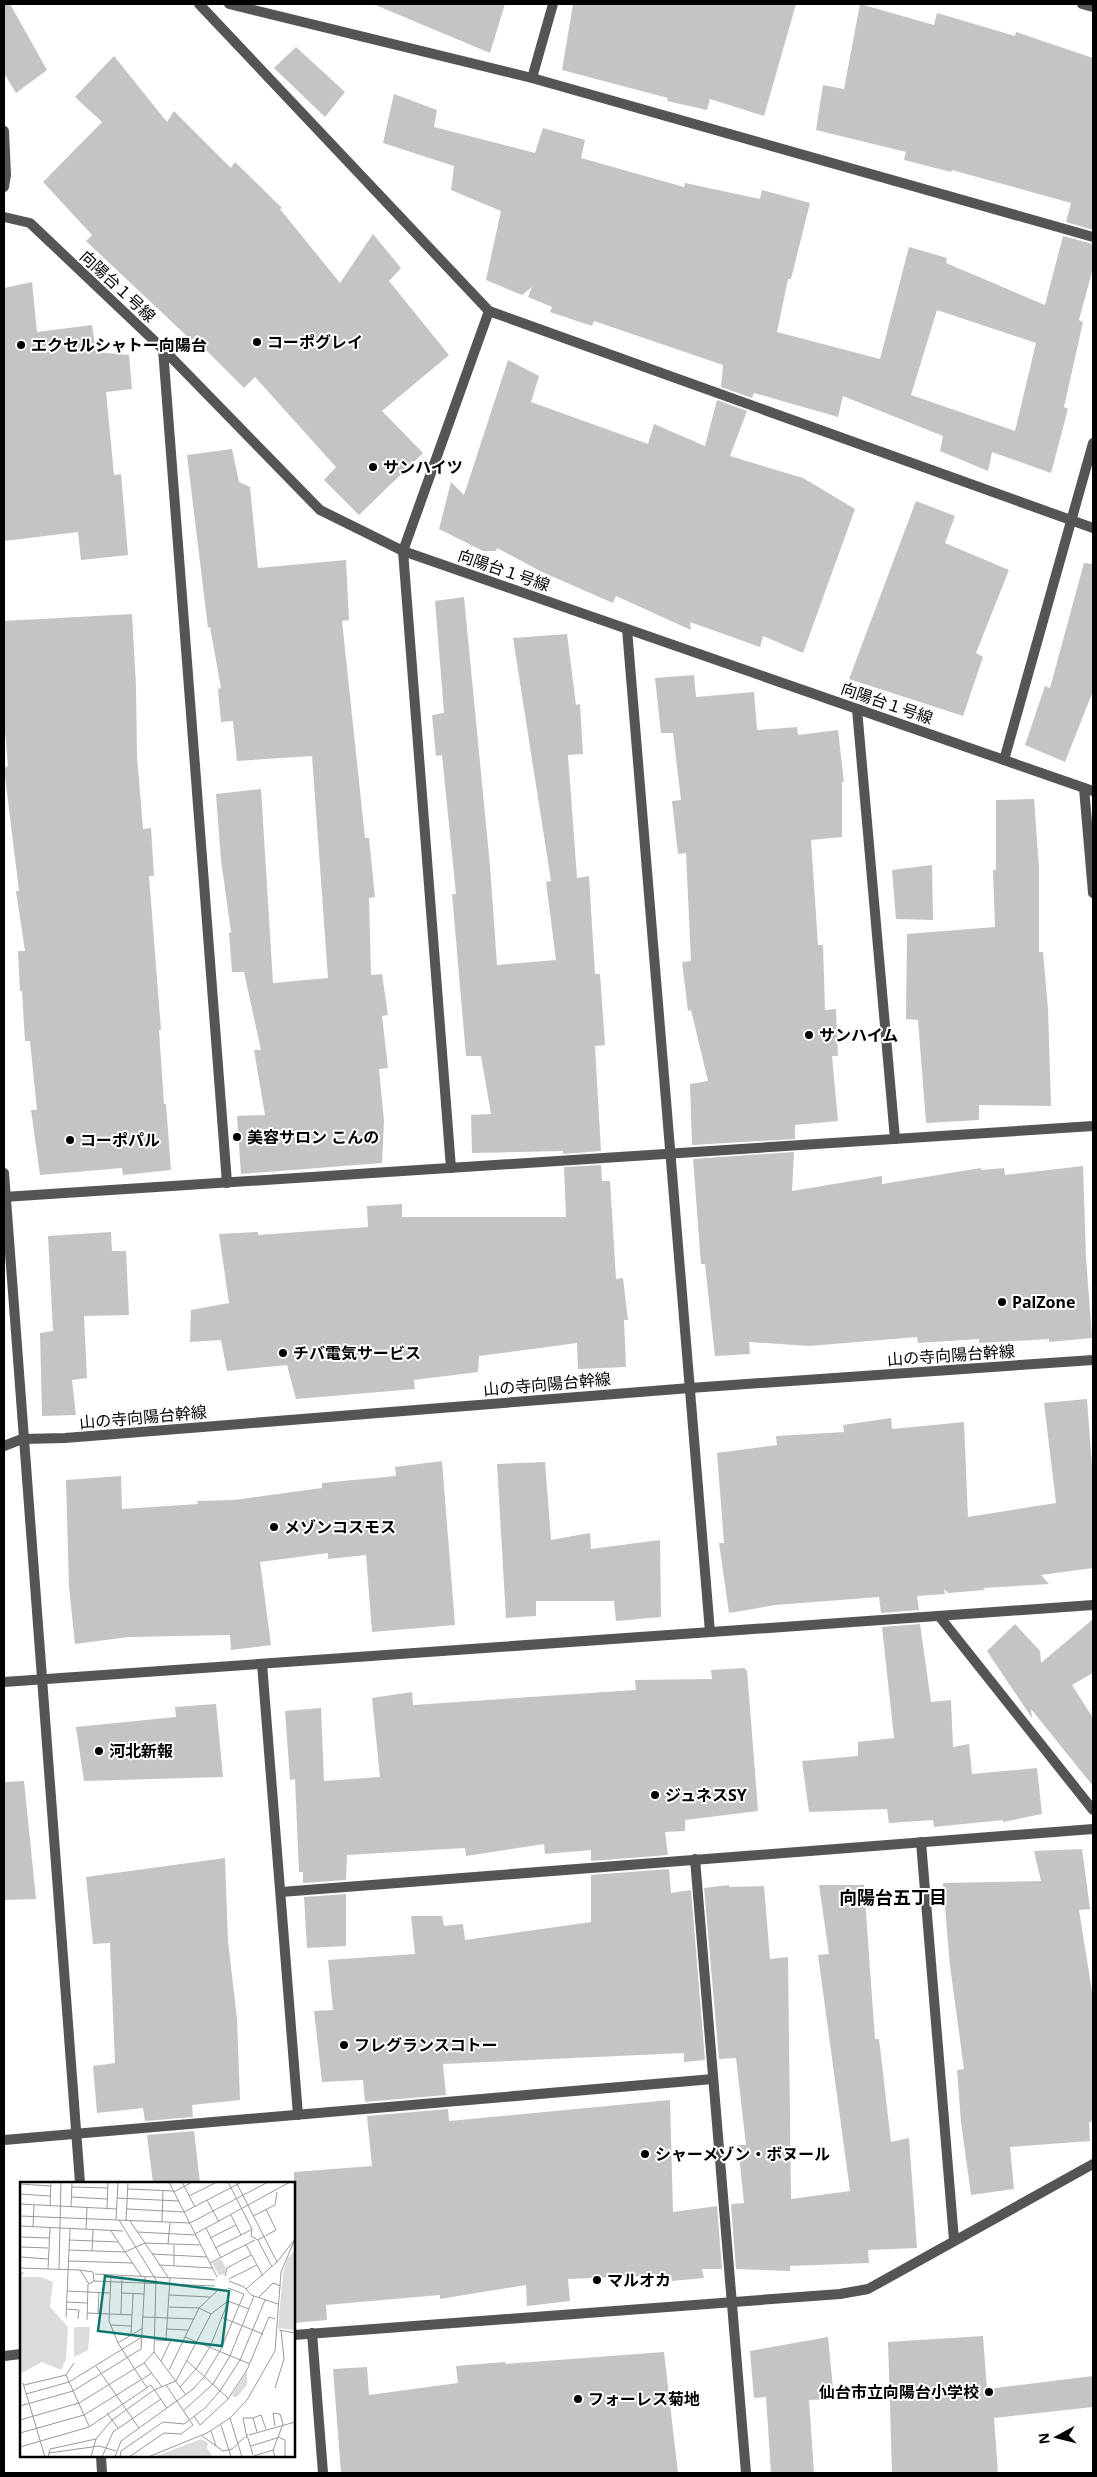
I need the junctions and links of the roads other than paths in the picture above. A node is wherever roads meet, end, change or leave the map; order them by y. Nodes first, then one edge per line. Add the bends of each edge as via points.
1 (199, 4) edge
2 (229, 4) edge
3 (553, 4) edge
4 (1082, 4) edge
5 (1093, 7) edge
6 (532, 78) junction
7 (4, 131) edge
8 (4, 187) edge
9 (4, 217) edge
10 (1093, 237) edge
11 (489, 311) junction
12 (163, 349) junction
13 (1093, 443) edge
14 (1072, 520) junction
15 (1093, 528) edge
16 (403, 551) junction
17 (627, 629) junction
18 (857, 709) junction
19 (1004, 760) junction
20 (1088, 789) edge
21 (1093, 893) edge
22 (1093, 1126) edge
23 (895, 1139) junction
24 (670, 1154) junction
25 (451, 1168) junction
26 (4, 1173) edge
27 (227, 1183) junction
28 (5, 1197) edge
29 (1093, 1360) edge
30 (690, 1388) junction
31 (22, 1440) junction
32 (4, 1446) edge
33 (1093, 1605) edge
34 (939, 1616) junction
35 (710, 1632) junction
36 (262, 1664) junction
37 (41, 1680) junction
38 (4, 1682) edge
39 (1093, 1810) edge
40 (1093, 1829) edge
41 (921, 1842) junction
42 (695, 1859) junction
43 (281, 1892) junction
44 (713, 2079) junction
45 (298, 2114) junction
46 (76, 2134) junction
47 (4, 2140) edge
48 (1093, 2164) edge
49 (80, 2182) edge
50 (954, 2240) junction
51 (732, 2302) junction
52 (312, 2333) junction
53 (295, 2334) edge
54 (20, 2354) edge
55 (4, 2356) edge
56 (101, 2457) edge
57 (102, 2473) edge
58 (323, 2473) edge
59 (746, 2473) edge

1 - 11 street
2 - 6 street
3 - 6 street
4 - 5 street
6 - 10 street
7 - 8 street
9 - 12 street, 向陽台１号線 via 30,223
11 - 14 street
11 - 16 street
12 - 16 street, 向陽台１号線 via 320,510
12 - 27 street
13 - 14 street
14 - 15 street
14 - 19 street
16 - 17 street, 向陽台１号線
16 - 25 street
17 - 18 street, 向陽台１号線
17 - 24 street
18 - 19 street, 向陽台１号線
18 - 23 street
19 - 20 street, 向陽台１号線
20 - 21 street
22 - 23 street
23 - 24 street
24 - 25 street
24 - 30 street
25 - 27 street
26 - 28 street
27 - 28 street
28 - 31 street
29 - 30 street, 山の寺向陽台幹線
30 - 31 street, 山の寺向陽台幹線
30 - 35 street
31 - 32 street, 山の寺向陽台幹線
31 - 37 street
33 - 34 street
34 - 35 street
34 - 39 street
35 - 36 street
36 - 37 street
36 - 43 street
37 - 38 street
37 - 46 street
40 - 41 street
41 - 42 street
41 - 50 street
42 - 43 street
42 - 44 street
43 - 45 street
44 - 45 street
44 - 51 street
45 - 46 street
46 - 47 street
46 - 49 street
48 - 50 street
50 - 51 street via 868,2289
51 - 52 street
51 - 59 street
52 - 53 street
52 - 58 street
54 - 55 street
56 - 57 street

